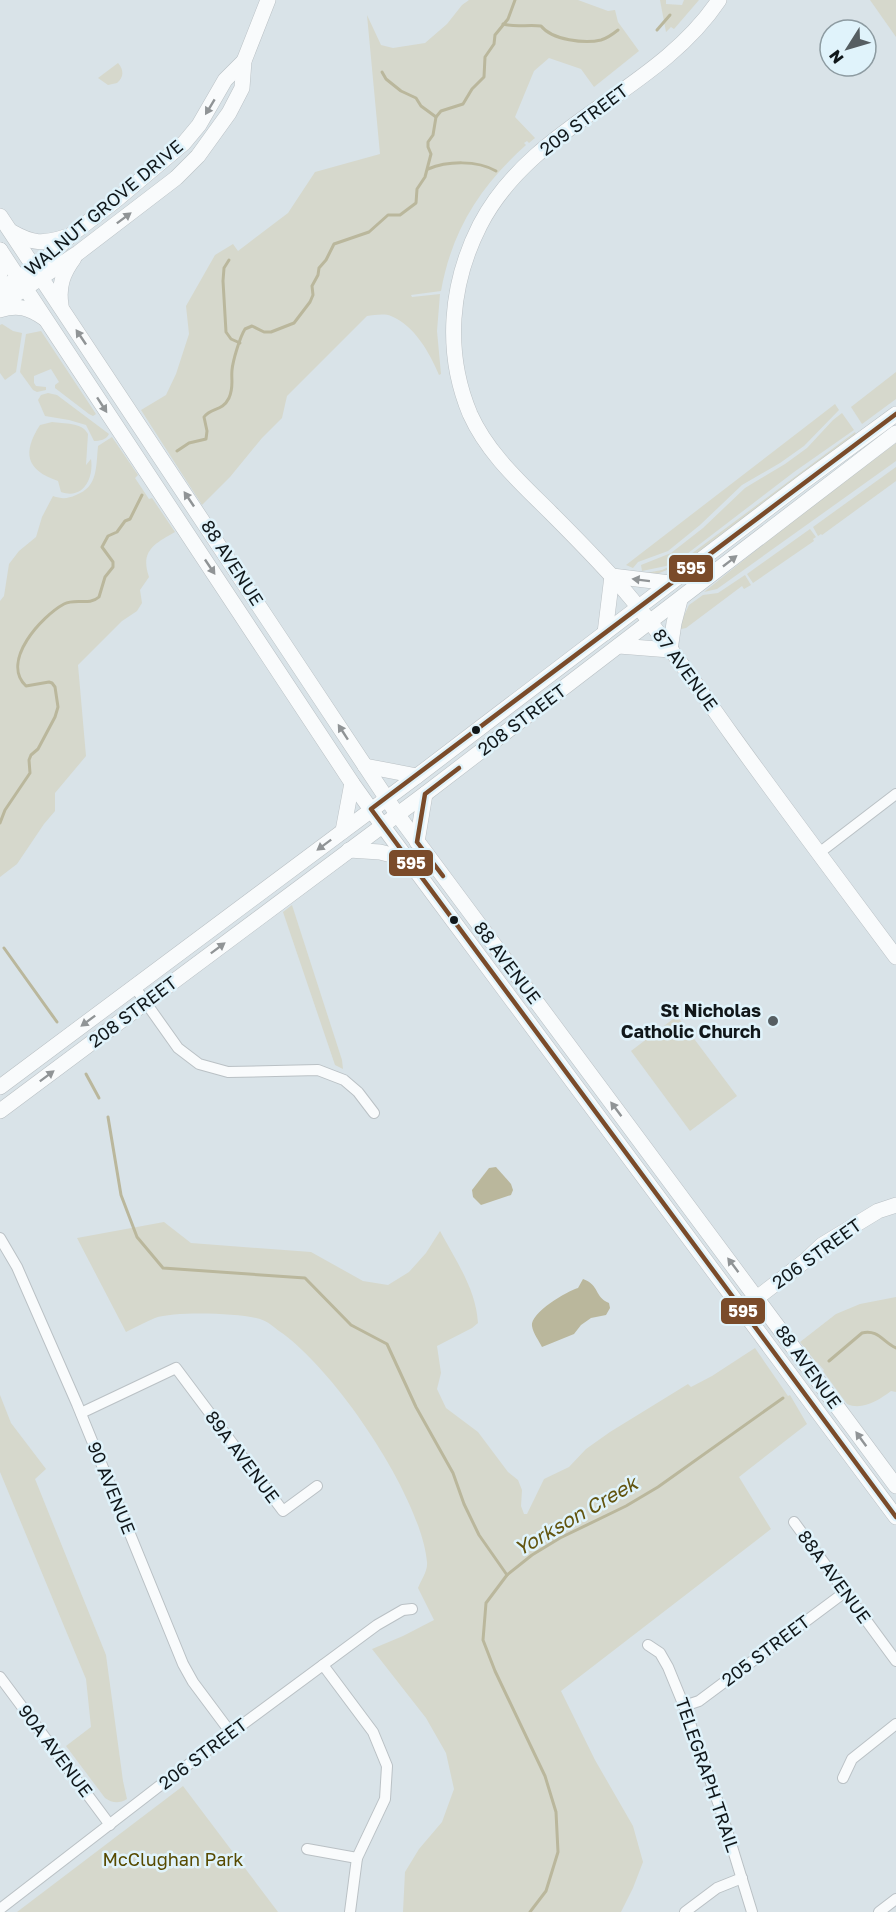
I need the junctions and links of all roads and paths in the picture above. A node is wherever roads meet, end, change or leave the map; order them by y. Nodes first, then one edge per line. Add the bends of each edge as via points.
1 (268, 0) edge
2 (718, 0) edge
3 (244, 61) junction
4 (0, 216) edge
5 (11, 232) junction
6 (71, 235) junction
7 (0, 250) edge
8 (78, 253) junction
9 (467, 255) joint
10 (38, 272) junction
11 (0, 274) edge
12 (22, 283) junction
13 (0, 290) edge
14 (0, 305) edge
15 (62, 309) junction
16 (0, 310) edge
17 (47, 320) junction
18 (896, 414) edge
19 (896, 433) edge
20 (612, 576) junction
21 (670, 584) junction
22 (680, 600) junction
23 (639, 608) junction
24 (650, 622) junction
25 (605, 633) junction
26 (619, 646) junction
27 (670, 650) junction
28 (365, 766) junction
29 (417, 776) junction
30 (352, 783) junction
31 (425, 794) junction
32 (896, 794) edge
33 (386, 798) junction
34 (371, 810) junction
35 (397, 814) junction
36 (382, 825) junction
37 (343, 831) junction
38 (417, 842) junction
39 (349, 850) junction
40 (819, 852) junction
41 (407, 859) junction
42 (895, 952) edge
43 (134, 986) junction
44 (146, 1002) junction
45 (0, 1087) edge
46 (0, 1111) edge
47 (374, 1113) dead end
48 (637, 1170) junction
49 (896, 1205) edge
50 (712, 1237) junction
51 (0, 1238) edge
52 (757, 1298) junction
53 (742, 1310) junction
54 (81, 1413) junction
55 (317, 1486) dead end
56 (896, 1486) edge
57 (894, 1511) edge
58 (794, 1522) dead end
59 (845, 1592) junction
60 (412, 1609) dead end
61 (648, 1645) dead end
62 (896, 1661) edge
63 (323, 1665) junction
64 (0, 1677) edge
65 (684, 1706) junction
66 (896, 1724) edge
67 (231, 1733) junction
68 (843, 1778) dead end
69 (110, 1825) junction
70 (307, 1849) dead end
71 (357, 1858) junction
72 (742, 1878) junction
73 (896, 1899) edge
74 (0, 1909) edge
75 (350, 1912) edge
76 (685, 1912) edge
77 (752, 1912) edge
78 (879, 1912) edge

1 - 3 main road, WALNUT GROVE DRIVE
2 - 9 main road, 209 STREET via 699,27 657,66 573,127 515,176 481,223
3 -> 6 main road, WALNUT GROVE DRIVE via 225,80 184,143
8 -> 3 main road, WALNUT GROVE DRIVE via 176,178 198,156 242,88
4 - 5 main road, 88 AVENUE
5 - 6 main road via 39,243
5 - 10 main road, 88 AVENUE
6 - 10 main road, WALNUT GROVE DRIVE
7 - 11 main road
7 - 12 main road, 88 AVENUE
8 - 10 main road, WALNUT GROVE DRIVE
8 - 15 main road via 61,280
9 - 20 main road, 87 AVENUE via 456,295 453,333 460,383 471,415 492,453
10 - 12 main road, WALNUT GROVE DRIVE
10 - 15 main road, 88 AVENUE
12 - 13 main road, WALNUT GROVE DRIVE
12 - 14 main road, WALNUT GROVE DRIVE
12 - 17 main road, 88 AVENUE
28 -> 15 main road, 88 AVENUE
16 - 17 main road via 19,306
17 -> 30 main road, 88 AVENUE
18 - 21 main road, 208 STREET
22 -> 19 main road, 208 STREET
21 -> 20 main road
20 - 23 main road, 87 AVENUE
20 - 25 main road
21 - 23 main road, 208 STREET
22 - 24 main road, 208 STREET
22 - 27 main road
23 - 24 main road, 87 AVENUE
23 - 25 main road, 208 STREET
24 - 26 main road, 208 STREET
24 - 27 main road, 87 AVENUE
25 - 29 main road, 208 STREET
26 - 27 main road
26 - 31 main road, 208 STREET
27 - 40 main road, 87 AVENUE
28 - 29 main road
28 - 33 main road, 88 AVENUE
29 - 33 main road, 208 STREET
30 - 34 main road, 88 AVENUE
30 - 37 main road
31 - 35 main road, 208 STREET
31 - 38 main road
32 - 40 street
33 - 34 main road, 208 STREET
33 - 35 main road, 88 AVENUE
34 - 36 main road, 88 AVENUE
34 - 37 main road, 208 STREET
35 - 36 main road, 208 STREET
35 - 38 main road, 88 AVENUE
36 - 39 main road, 208 STREET
36 - 41 main road, 88 AVENUE
37 -> 43 main road, 208 STREET
50 -> 38 main road, 88 AVENUE
39 - 41 main road
44 -> 39 main road, 208 STREET
40 - 42 main road, 87 AVENUE
41 - 48 main road, 88 AVENUE
43 - 44 street
43 -> 45 main road, 208 STREET
46 -> 44 main road, 208 STREET
44 - 47 street via 178,1048 199,1064 228,1072 318,1070 344,1080
48 - 50 main road via 650,1171 696,1227
48 - 53 main road, 88 AVENUE
49 - 52 main road, 206 STREET via 878,1211 822,1245
52 -> 50 main road, 88 AVENUE
51 - 54 street, 90 AVENUE via 17,1267
52 - 53 main road, 206 STREET
56 -> 52 main road, 88 AVENUE
53 - 57 main road, 88 AVENUE
54 - 55 street, 89A AVENUE via 176,1368 283,1511
54 - 67 street, 90 AVENUE via 177,1653
58 - 59 street, 88A AVENUE
59 - 62 street, 88A AVENUE
59 - 65 street, 205 STREET via 699,1701
60 - 63 street, 206 STREET via 377,1624
61 - 65 street, TELEGRAPH TRAIL via 660,1653
63 - 67 street, 206 STREET
63 - 71 street via 373,1732 387,1766 385,1799
64 - 69 street, 90A AVENUE
65 - 72 street, TELEGRAPH TRAIL
66 - 68 street via 852,1759
67 - 69 street, 206 STREET
69 - 74 street, 206 STREET
70 - 71 street
71 - 75 street
72 - 76 street via 717,1888
72 - 77 street, TELEGRAPH TRAIL
73 - 78 street

